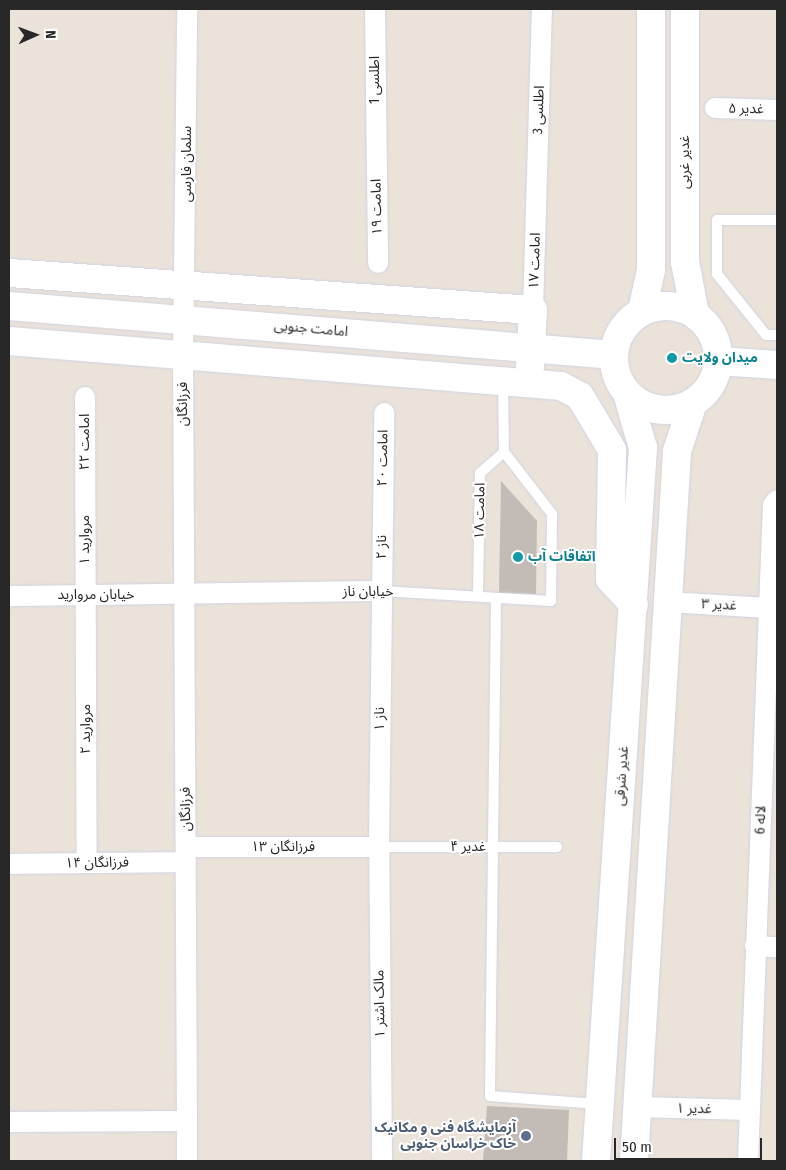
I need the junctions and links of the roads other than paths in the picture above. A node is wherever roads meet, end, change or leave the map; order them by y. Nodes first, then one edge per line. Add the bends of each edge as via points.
1 (187, 9) edge
2 (375, 9) edge
3 (542, 9) edge
4 (651, 9) edge
5 (685, 9) edge
6 (715, 108) dead end
7 (777, 110) edge
8 (376, 150) joint
9 (536, 212) joint
10 (777, 220) edge
11 (378, 263) dead end
12 (9, 273) edge
13 (186, 282) junction
14 (9, 306) edge
15 (533, 310) junction
16 (642, 311) junction
17 (695, 314) junction
18 (184, 318) junction
19 (777, 335) edge
20 (9, 341) edge
21 (531, 348) junction
22 (183, 354) junction
23 (614, 355) junction
24 (719, 361) junction
25 (777, 365) edge
26 (516, 380) junction
27 (627, 393) junction
28 (84, 397) dead end
29 (693, 403) junction
30 (384, 413) dead end
31 (504, 452) junction
32 (85, 486) joint
33 (383, 502) joint
34 (775, 502) edge
35 (381, 591) junction
36 (184, 594) junction
37 (478, 594) junction
38 (86, 595) junction
39 (9, 596) edge
40 (496, 600) junction
41 (668, 602) junction
42 (634, 605) junction
43 (770, 608) junction
44 (379, 847) junction
45 (493, 847) junction
46 (557, 847) dead end
47 (186, 855) junction
48 (87, 863) junction
49 (9, 864) edge
50 (755, 946) junction
51 (777, 947) edge
52 (599, 1104) junction
53 (637, 1107) junction
54 (750, 1110) junction
55 (187, 1121) junction
56 (9, 1122) edge
57 (187, 1161) edge
58 (382, 1161) edge
59 (596, 1161) edge
60 (634, 1161) edge
61 (748, 1161) edge

1 - 13 street, سلمان فارسی
2 - 8 street, اطلسی 1
3 - 9 street, اطلسی 3
4 - 16 main road via 651,270
5 - 17 main road, غدیر غربی via 685,262
6 - 7 street, غدیر ۵
8 - 11 street, امامت ۱۹
9 - 15 street, امامت ۱۷
10 - 19 lane via 716,220 717,274 766,335
12 - 13 main road
13 - 15 main road
13 - 18 street, سلمان فارسی
14 - 18 main road, امامت جنوبی
15 - 21 main road
16 - 17 main road via 669,305
16 - 23 main road via 622,329
17 - 24 main road via 713,334
18 - 21 main road, امامت جنوبی
18 - 22 street, فرزانگان
20 - 22 main road
21 - 23 main road, امامت جنوبی
21 - 26 main road
22 - 26 main road
22 - 36 street, فرزانگان
23 - 27 main road via 619,382
24 - 25 main road
24 - 29 main road via 710,387
26 - 31 lane
26 - 42 main road via 561,386 580,396 602,427 613,465 610,579
27 - 29 main road via 644,405 664,410
27 - 42 main road, غدیر شرقی via 643,448
28 - 32 street, امامت ۲۲
29 - 41 main road via 677,451
30 - 33 street, امامت ۲۰
31 - 37 lane, امامت ۱۸ via 480,473
31 - 40 lane, خیابان ناز via 552,514 551,601
32 - 38 street, مروارید ۱
33 - 35 street, ناز ۲
34 - 43 street, لاله 6
35 - 36 street, خیابان ناز
35 - 37 lane, خیابان ناز
35 - 44 street, ناز ۱
36 - 38 street, خیابان مروارید
36 - 47 street, فرزانگان
37 - 40 lane, خیابان ناز
38 - 39 street, خیابان مروارید
38 - 48 street, مروارید ۲
40 - 45 lane
41 - 43 street, غدیر ۳
41 - 53 main road
42 - 52 main road, غدیر شرقی
43 - 50 street, لاله 6
44 - 45 lane, غدیر ۴
44 - 47 street, فرزانگان ۱۳
44 - 58 street, مالک اشتر ۱
45 - 46 lane, غدیر ۴
45 - 52 lane via 490,1096
47 - 48 street, فرزانگان ۱۴
47 - 55 street, فرزانگان
48 - 49 street, فرزانگان ۱۴
50 - 51 street
50 - 54 street, لاله 6
52 - 59 main road, غدیر شرقی
53 - 54 street, غدیر ۱
53 - 60 main road
54 - 61 street, لاله 6
55 - 56 street
55 - 57 street, فرزانگان

